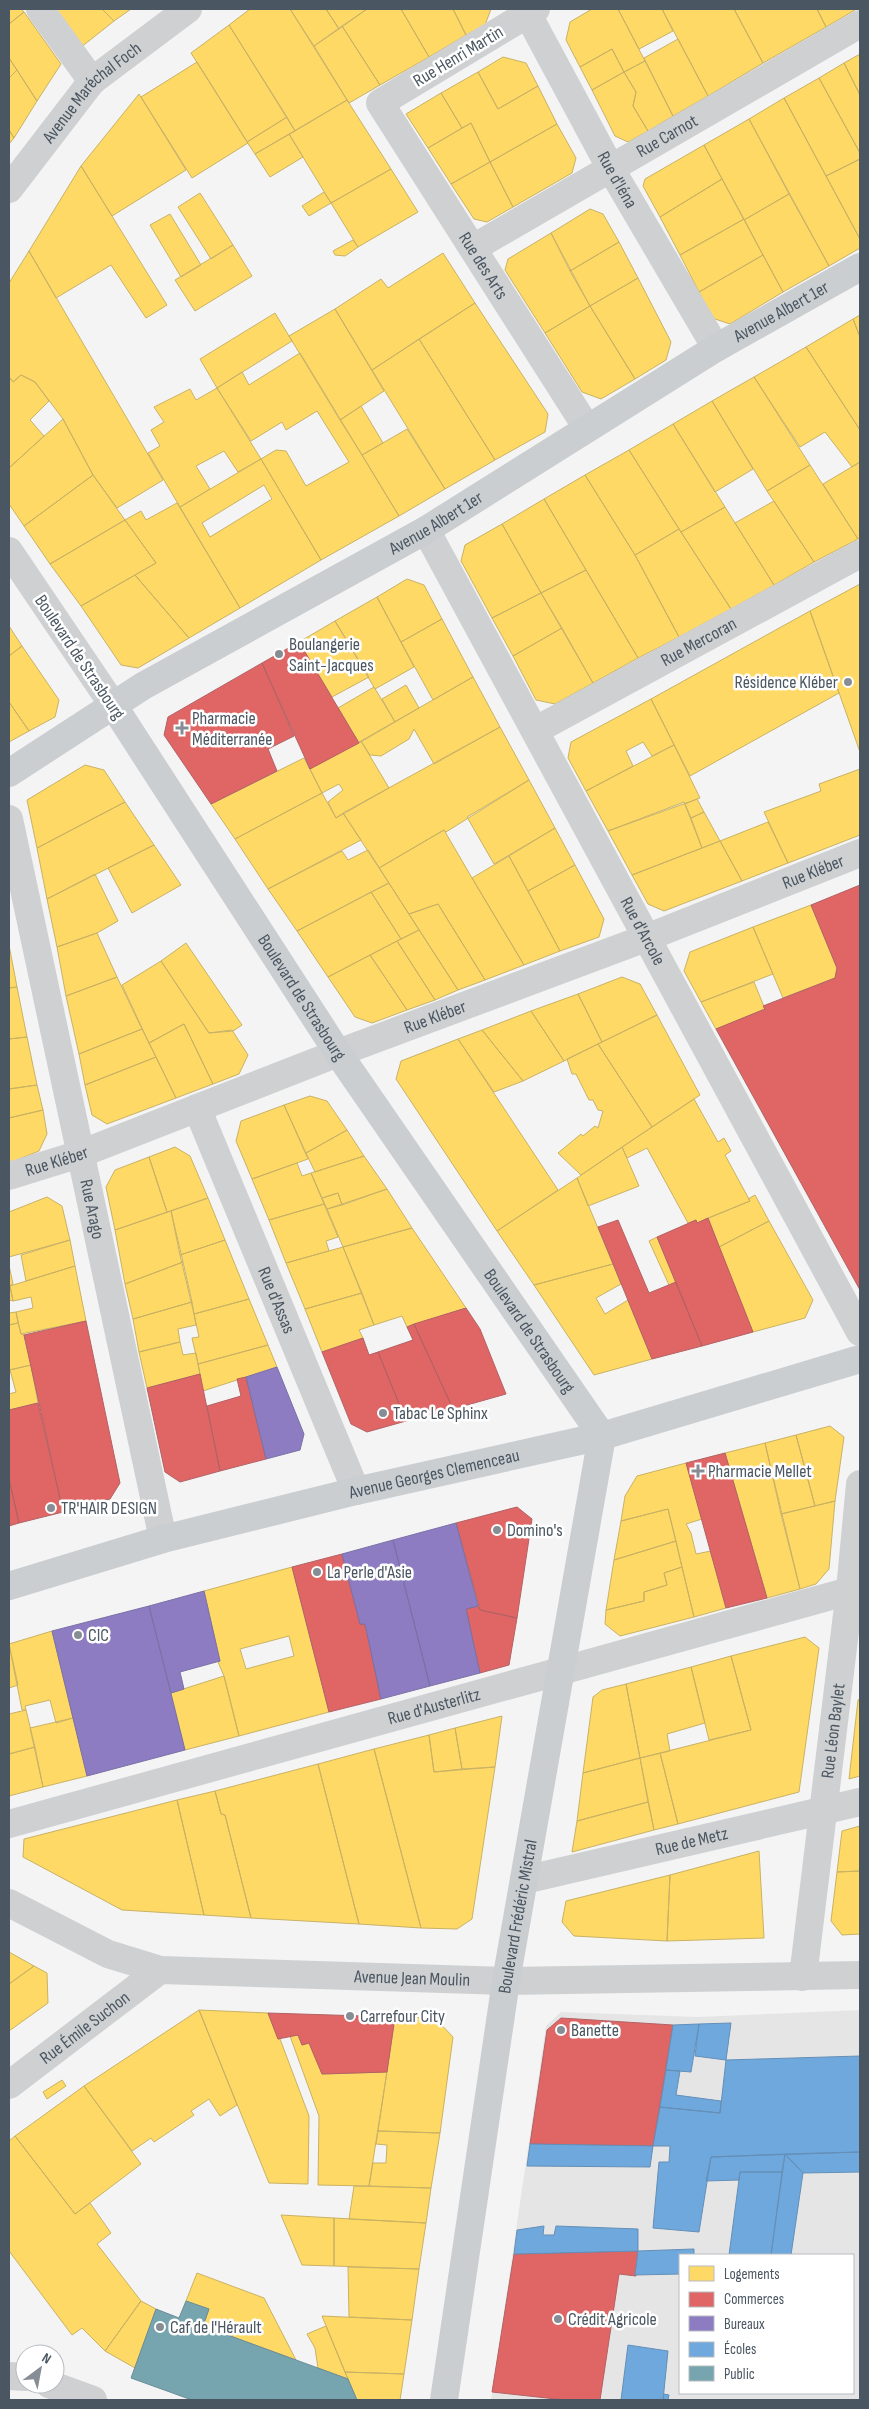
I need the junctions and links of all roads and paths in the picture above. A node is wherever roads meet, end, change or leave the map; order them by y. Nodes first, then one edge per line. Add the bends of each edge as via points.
1 (40, 9) edge
2 (188, 9) edge
3 (530, 10) edge
4 (860, 24) edge
5 (92, 81) junction
6 (380, 103) joint
7 (611, 169) junction
8 (9, 189) edge
9 (473, 248) junction
10 (860, 267) edge
11 (716, 348) junction
12 (587, 428) junction
13 (426, 530) junction
14 (860, 554) edge
15 (13, 566) edge
16 (113, 705) junction
17 (536, 730) junction
18 (9, 773) edge
19 (9, 820) edge
20 (860, 853) edge
21 (646, 938) junction
22 (338, 1054) junction
23 (197, 1108) junction
24 (80, 1154) junction
25 (9, 1176) edge
26 (860, 1332) edge
27 (860, 1359) edge
28 (602, 1436) junction
29 (860, 1484) edge
30 (356, 1491) junction
31 (163, 1539) junction
32 (9, 1586) edge
33 (855, 1589) edge
34 (561, 1670) junction
35 (860, 1802) edge
36 (823, 1813) junction
37 (9, 1824) edge
38 (524, 1880) junction
39 (9, 1903) edge
40 (160, 1970) junction
41 (860, 1975) edge
42 (803, 1977) junction
43 (506, 1981) junction
44 (9, 2085) edge
45 (65, 2390) edge
46 (93, 2400) edge
47 (444, 2400) edge

1 - 5 street
2 - 5 street, Avenue Maréchal Foch
3 - 6 street, Rue Henri Martin
3 - 7 street, Rue d'Iéna
4 - 7 street, Rue Carnot
5 - 8 street, Avenue Maréchal Foch
6 - 9 street, Rue des Arts
7 - 9 street, Rue Carnot
7 - 11 street, Rue d'Iéna
9 - 12 street, Rue des Arts
10 - 11 main road, Avenue Albert 1er
11 - 12 main road, Avenue Albert 1er
12 - 13 main road, Avenue Albert 1er
13 - 16 main road, Avenue Albert 1er
13 - 17 street, Rue d'Arcole
14 - 17 street, Rue Mercoran
15 - 16 street, Boulevard de Strasbourg
16 - 18 main road, Avenue Albert 1er
16 - 22 main road, Boulevard de Strasbourg
17 - 21 street, Rue d'Arcole
19 - 24 street, Rue Arago
20 - 21 street, Rue Kléber
21 - 22 street, Rue Kléber
21 - 26 street, Rue d'Arcole
22 - 23 street, Rue Kléber
22 - 28 main road, Boulevard de Strasbourg
23 - 24 street, Rue Kléber
23 - 30 street, Rue d'Assas
24 - 25 street, Rue Kléber
24 - 31 street, Rue Arago
27 - 28 main road, Avenue Georges Clemenceau
28 - 30 main road, Avenue Georges Clemenceau
28 - 34 main road, Boulevard Frédéric Mistral
29 - 33 street, Rue Léon Baylet
30 - 31 main road, Avenue Georges Clemenceau
31 - 32 main road, Avenue Georges Clemenceau
33 - 34 street, Rue d'Austerlitz
33 - 36 street, Rue Léon Baylet
34 - 37 street, Rue d'Austerlitz
34 - 38 main road, Boulevard Frédéric Mistral
35 - 36 street, Rue de Metz
36 - 38 street, Rue de Metz
36 - 42 street, Rue Léon Baylet
38 - 43 main road, Boulevard Frédéric Mistral
39 - 40 street, Avenue Jean Moulin via 108,1954
40 - 43 street, Avenue Jean Moulin
40 - 44 street, Rue Émile Suchon
41 - 42 street, Avenue Jean Moulin
42 - 43 street, Avenue Jean Moulin
43 - 47 main road, Boulevard Frédéric Mistral
45 - 46 street

